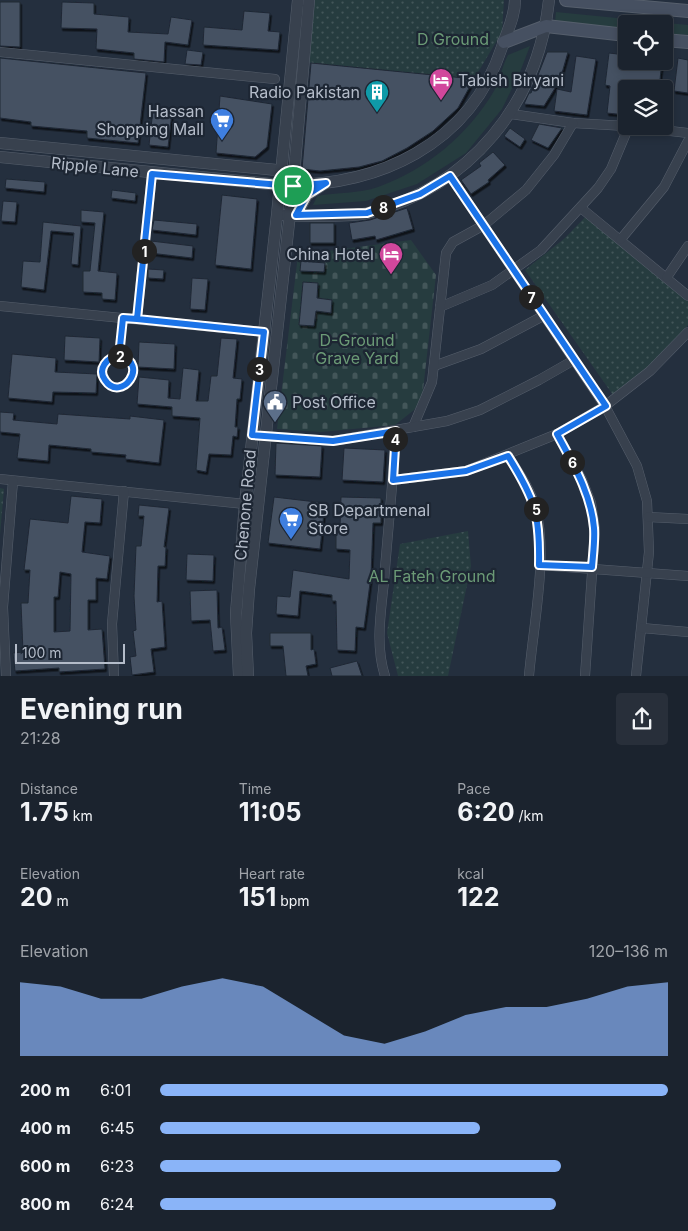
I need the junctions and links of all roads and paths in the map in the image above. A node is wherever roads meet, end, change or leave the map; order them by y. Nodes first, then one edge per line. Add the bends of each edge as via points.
1 (298, 0) edge
2 (309, 0) edge
3 (515, 0) edge
4 (549, 0) edge
5 (566, 0) edge
6 (688, 11) edge
7 (546, 26) junction
8 (618, 34) edge
9 (673, 41) edge
10 (504, 42) junction
11 (688, 42) edge
12 (0, 52) edge
13 (275, 79) dead end
14 (511, 114) junction
15 (573, 122) junction
16 (618, 125) edge
17 (673, 131) edge
18 (688, 133) edge
19 (624, 135) edge
20 (688, 141) edge
21 (0, 143) edge
22 (0, 157) edge
23 (280, 170) junction
24 (293, 172) junction
25 (152, 174) junction
26 (450, 176) junction
27 (326, 183) junction
28 (280, 185) junction
29 (293, 186) junction
30 (581, 208) junction
31 (277, 215) junction
32 (293, 215) junction
33 (484, 225) junction
34 (621, 239) junction
35 (688, 246) edge
36 (514, 271) junction
37 (666, 277) junction
38 (688, 296) edge
39 (0, 306) edge
40 (440, 307) junction
41 (543, 316) junction
42 (123, 318) junction
43 (137, 319) junction
44 (264, 332) junction
45 (688, 332) edge
46 (119, 356) junction
47 (574, 360) junction
48 (434, 366) junction
49 (606, 406) junction
50 (413, 427) junction
51 (396, 431) junction
52 (557, 434) junction
53 (252, 435) junction
54 (265, 436) junction
55 (508, 456) junction
56 (0, 479) edge
57 (393, 480) junction
58 (13, 481) junction
59 (124, 491) junction
60 (245, 504) junction
61 (648, 516) junction
62 (688, 519) edge
63 (539, 565) junction
64 (592, 567) junction
65 (647, 572) junction
66 (688, 576) edge
67 (1, 607) edge
68 (642, 628) junction
69 (688, 632) edge
70 (6, 676) edge
71 (114, 676) edge
72 (239, 676) edge
73 (248, 676) edge
74 (385, 676) edge
75 (529, 676) edge
76 (585, 676) edge
77 (636, 676) edge

1 - 23 street, Chenone Road
2 - 24 street, Chenone Road
3 - 10 street, Ripple Lane via 515,11
4 - 7 street
5 - 6 main road
7 - 8 main road
7 - 10 main road
7 - 14 street
9 - 11 main road
10 - 27 street, Ripple Lane via 495,68 475,103 447,133 412,158 362,177
12 - 13 street
14 - 15 street
14 - 26 street via 490,140
15 - 16 street
15 - 33 street via 554,155 526,190
17 - 18 street
19 - 30 street via 611,169
20 - 34 street via 664,187
21 - 23 street, Ripple Lane
22 - 25 street, Ripple Lane
23 - 24 street, Ripple Lane
23 - 28 street, Chenone Road
24 - 29 street, Chenone Road
25 - 28 street, Ripple Lane
25 - 43 street
26 - 32 street via 420,194 367,213
26 - 33 street
27 - 29 street, Ripple Lane
27 - 32 street via 307,195
28 - 29 street, Ripple Lane
28 - 31 street, Chenone Road
29 - 32 street, Chenone Road
30 - 34 street
30 - 36 street via 541,250
31 - 32 street
31 - 44 street, Chenone Road
32 - 54 street, Chenone Road
33 - 36 street
33 - 40 street via 454,242 446,253
34 - 37 street
35 - 37 street
36 - 40 street via 479,292
36 - 41 street
37 - 38 street
39 - 42 street
40 - 48 street
41 - 47 street
41 - 48 street via 481,349
42 - 43 street
42 - 46 lane
43 - 44 street
44 - 53 street, Chenone Road
45 - 49 street via 650,371
46 - 46 lane via 130,362 133,373 128,384 116,387 106,382 102,370 108,360
47 - 49 street
47 - 50 street via 480,410
48 - 50 street via 427,397
49 - 52 street
49 - 61 street via 637,466
50 - 51 street
51 - 54 street via 333,441
51 - 57 street
52 - 55 street
52 - 64 street via 582,480 590,503 594,529
53 - 54 street
53 - 60 street, Chenone Road
54 - 73 street, Chenone Road via 249,589
55 - 57 street via 466,471
55 - 63 street via 527,486 536,508 540,530
56 - 58 street
57 - 74 street via 379,633
58 - 59 street
58 - 67 street
59 - 60 street
59 - 71 street via 112,624
60 - 72 street, Chenone Road via 236,613
61 - 62 street
61 - 65 street
63 - 64 street
63 - 75 street
64 - 65 street
64 - 76 street
65 - 66 street
65 - 68 street
67 - 70 street
68 - 69 street
68 - 77 street

